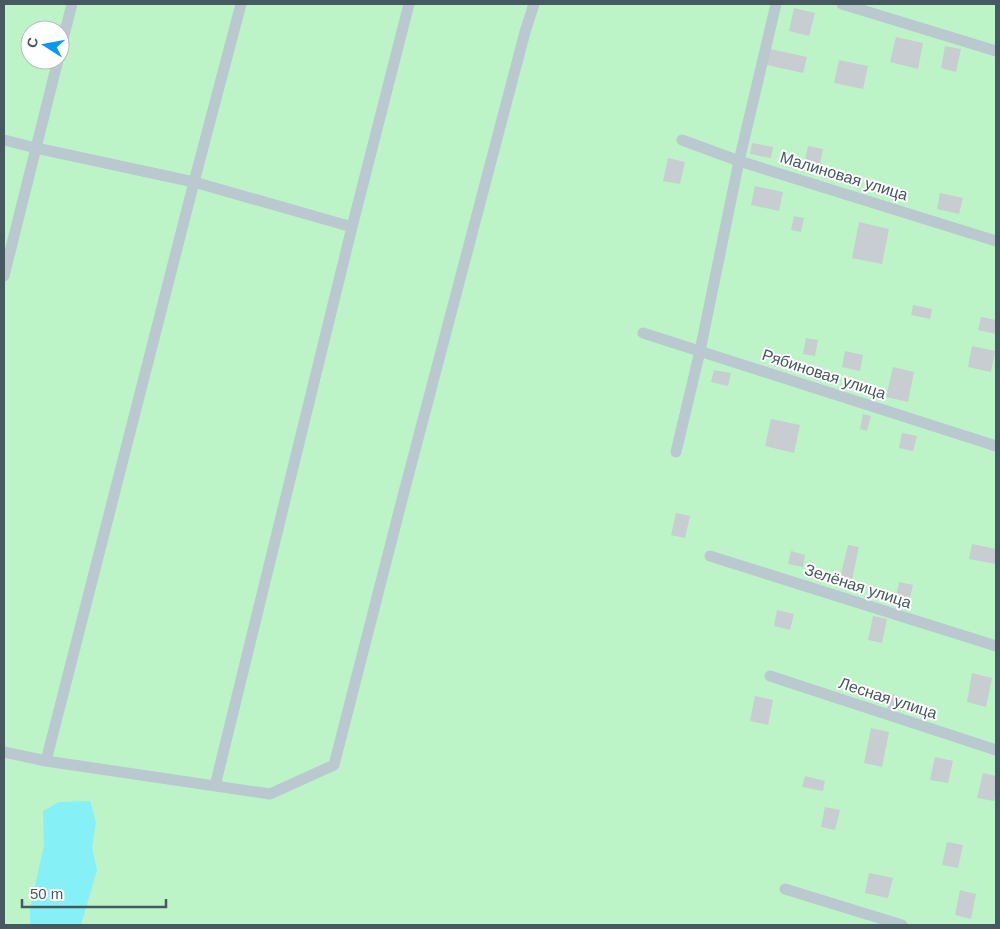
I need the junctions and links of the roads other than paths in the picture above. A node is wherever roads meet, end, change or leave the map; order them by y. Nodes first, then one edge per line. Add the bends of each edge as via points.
1 (72, 4) edge
2 (241, 4) edge
3 (409, 4) edge
4 (534, 4) edge
5 (776, 4) edge
6 (842, 4) edge
7 (68, 20) edge
8 (996, 51) edge
9 (56, 70) edge
10 (4, 140) edge
11 (682, 140) dead end
12 (36, 148) junction
13 (738, 161) junction
14 (194, 182) junction
15 (352, 227) junction
16 (996, 241) edge
17 (4, 276) edge
18 (643, 333) dead end
19 (700, 351) junction
20 (996, 446) edge
21 (676, 452) dead end
22 (710, 556) dead end
23 (996, 646) edge
24 (770, 676) dead end
25 (996, 750) edge
26 (4, 752) edge
27 (46, 760) junction
28 (215, 786) junction
29 (785, 889) dead end
30 (902, 925) edge

1 - 7 lane
2 - 14 lane
3 - 15 lane
4 - 28 lane via 334,766 270,794
5 - 13 lane
6 - 8 lane
9 - 12 lane
10 - 12 lane
11 - 13 lane, Малиновая улица
12 - 14 lane
12 - 17 lane
13 - 16 lane, Малиновая улица
13 - 19 lane
14 - 15 lane
14 - 27 lane
15 - 28 lane
18 - 19 lane, Рябиновая улица
19 - 20 lane, Рябиновая улица
19 - 21 lane
22 - 23 lane, Зелёная улица
24 - 25 lane, Лесная улица
26 - 27 lane
27 - 28 lane
29 - 30 lane

